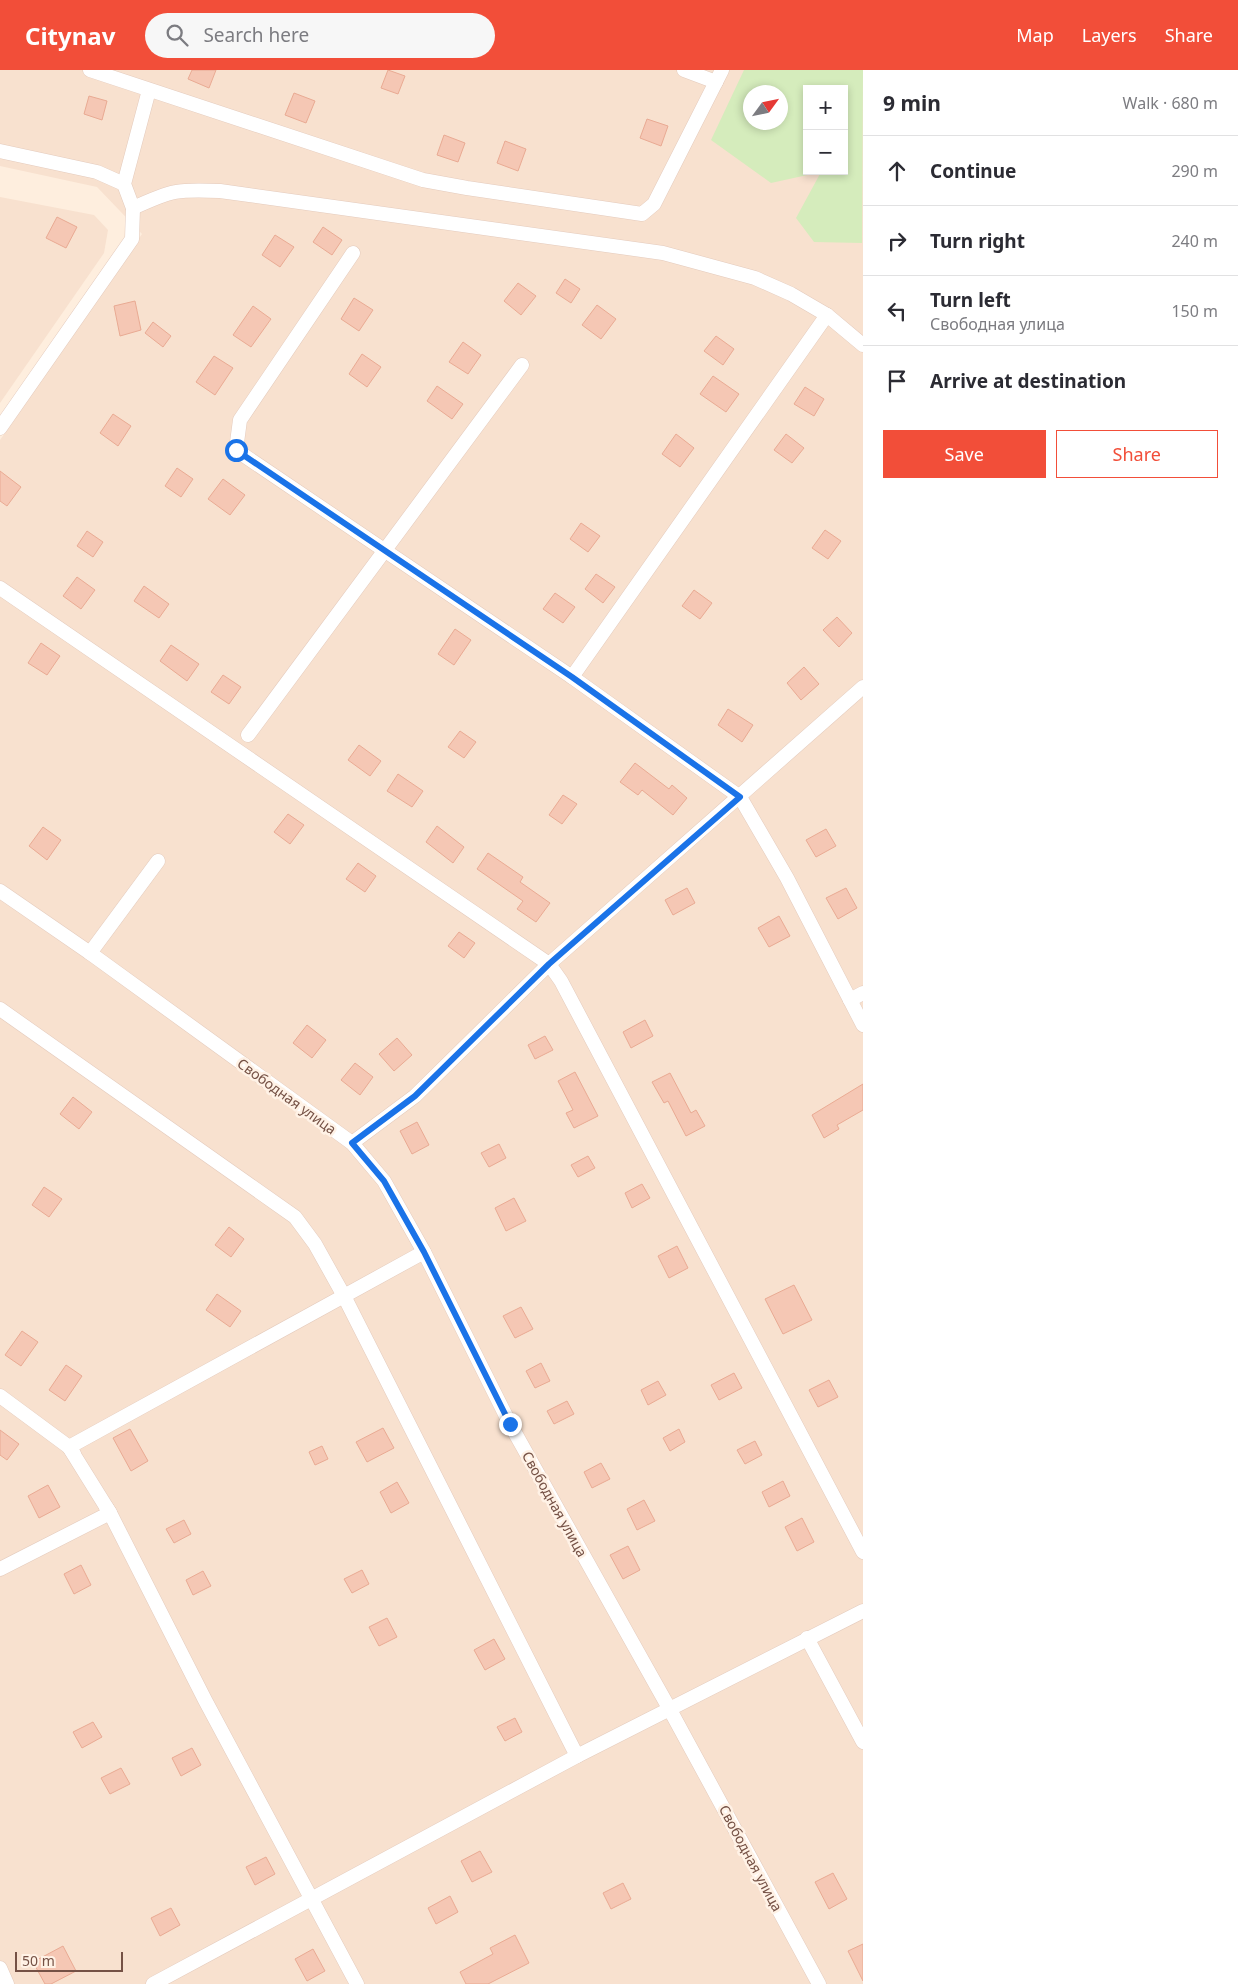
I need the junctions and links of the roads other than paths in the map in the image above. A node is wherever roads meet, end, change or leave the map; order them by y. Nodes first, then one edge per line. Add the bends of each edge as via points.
1 (90, 70) edge
2 (684, 70) edge
3 (719, 76) edge
4 (149, 90) junction
5 (0, 151) edge
6 (124, 184) junction
7 (134, 208) junction
8 (353, 253) dead end
9 (827, 315) junction
10 (863, 345) edge
11 (522, 365) dead end
12 (0, 428) edge
13 (386, 549) junction
14 (0, 588) edge
15 (572, 677) junction
16 (863, 687) edge
17 (248, 735) dead end
18 (740, 797) junction
19 (158, 861) dead end
20 (0, 891) edge
21 (90, 953) junction
22 (549, 964) junction
23 (863, 993) edge
24 (850, 1000) junction
25 (0, 1009) edge
26 (863, 1025) edge
27 (352, 1143) junction
28 (424, 1252) junction
29 (344, 1296) junction
30 (0, 1396) edge
31 (69, 1446) junction
32 (110, 1513) junction
33 (863, 1552) edge
34 (0, 1570) edge
35 (863, 1611) edge
36 (807, 1638) junction
37 (669, 1708) junction
38 (863, 1742) edge
39 (577, 1756) junction
40 (311, 1898) junction
41 (0, 1968) edge
42 (8, 1984) edge
43 (153, 1984) edge
44 (357, 1984) edge
45 (819, 1984) edge

1 - 4 street
2 - 3 street
3 - 4 street via 654,204 642,214 422,180
4 - 6 street
5 - 6 street via 97,172
6 - 7 street
7 - 9 street via 167,192 183,189 220,191 663,253 755,278 792,294
7 - 12 street via 132,240
8 - 13 street via 240,420 236,450
9 - 10 street
9 - 15 street
11 - 13 street
13 - 15 street
13 - 17 street
14 - 22 street
15 - 18 street
16 - 18 street
18 - 22 street
18 - 24 street via 787,878
19 - 21 street
20 - 21 street, Свободная улица
21 - 27 street, Свободная улица
22 - 27 street via 415,1096
22 - 33 street via 561,981
23 - 24 street
24 - 26 street
25 - 29 street via 295,1217 315,1244
27 - 28 street, Свободная улица via 384,1181
28 - 29 street
28 - 37 street, Свободная улица via 510,1424
29 - 31 street
29 - 39 street
30 - 31 street
31 - 32 street
32 - 34 street
32 - 40 street
35 - 36 street
36 - 37 street
36 - 38 street
37 - 39 street
37 - 45 street, Свободная улица
39 - 40 street
40 - 43 street
40 - 44 street
41 - 42 street

